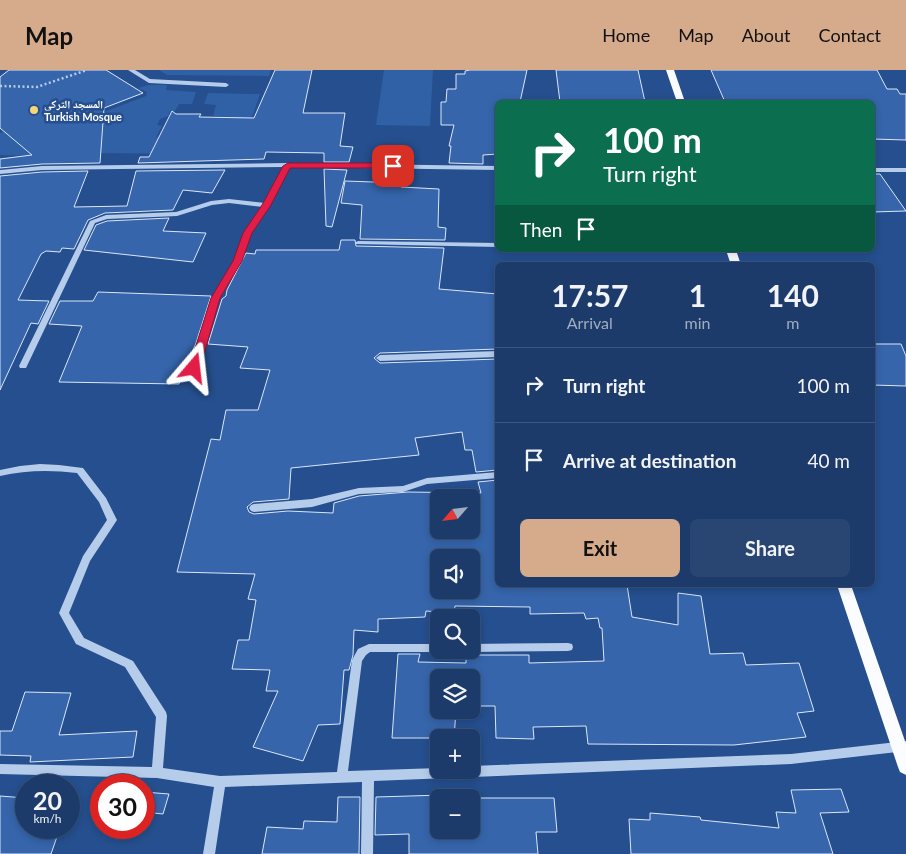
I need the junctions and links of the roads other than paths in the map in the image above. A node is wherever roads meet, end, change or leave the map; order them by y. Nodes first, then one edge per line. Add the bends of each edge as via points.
1 (132, 70) edge
2 (670, 70) edge
3 (226, 85) dead end
4 (680, 100) edge
5 (288, 166) junction
6 (495, 168) edge
7 (875, 170) edge
8 (906, 170) edge
9 (0, 172) edge
10 (267, 205) junction
11 (358, 243) dead end
12 (495, 245) edge
13 (495, 354) edge
14 (380, 358) dead end
15 (23, 366) dead end
16 (194, 368) dead end
17 (0, 473) edge
18 (495, 475) edge
19 (254, 508) dead end
20 (845, 587) edge
21 (568, 647) dead end
22 (430, 648) edge
23 (480, 648) edge
24 (902, 746) edge
25 (906, 768) edge
26 (0, 769) edge
27 (158, 773) junction
28 (342, 778) junction
29 (368, 778) junction
30 (220, 782) junction
31 (208, 854) edge
32 (367, 854) edge

1 - 3 street via 149,81
2 - 4 main road
5 - 6 street
5 - 9 street via 42,168
5 - 10 street
7 - 8 street
10 - 15 street via 229,201 177,214 106,217 92,222
10 - 16 street via 248,233 238,261 216,298
11 - 12 street
13 - 14 street
17 - 27 street via 22,467 80,470 103,500 112,520 86,559 64,613 80,641 129,664 162,716
18 - 19 street via 427,481 403,489 359,491 312,503
20 - 24 main road
21 - 23 street
22 - 28 street via 369,648 362,652 357,660
24 - 25 main road
24 - 29 street via 791,759
26 - 27 street
27 - 30 street
28 - 29 street
28 - 30 street
29 - 32 street
30 - 31 street

